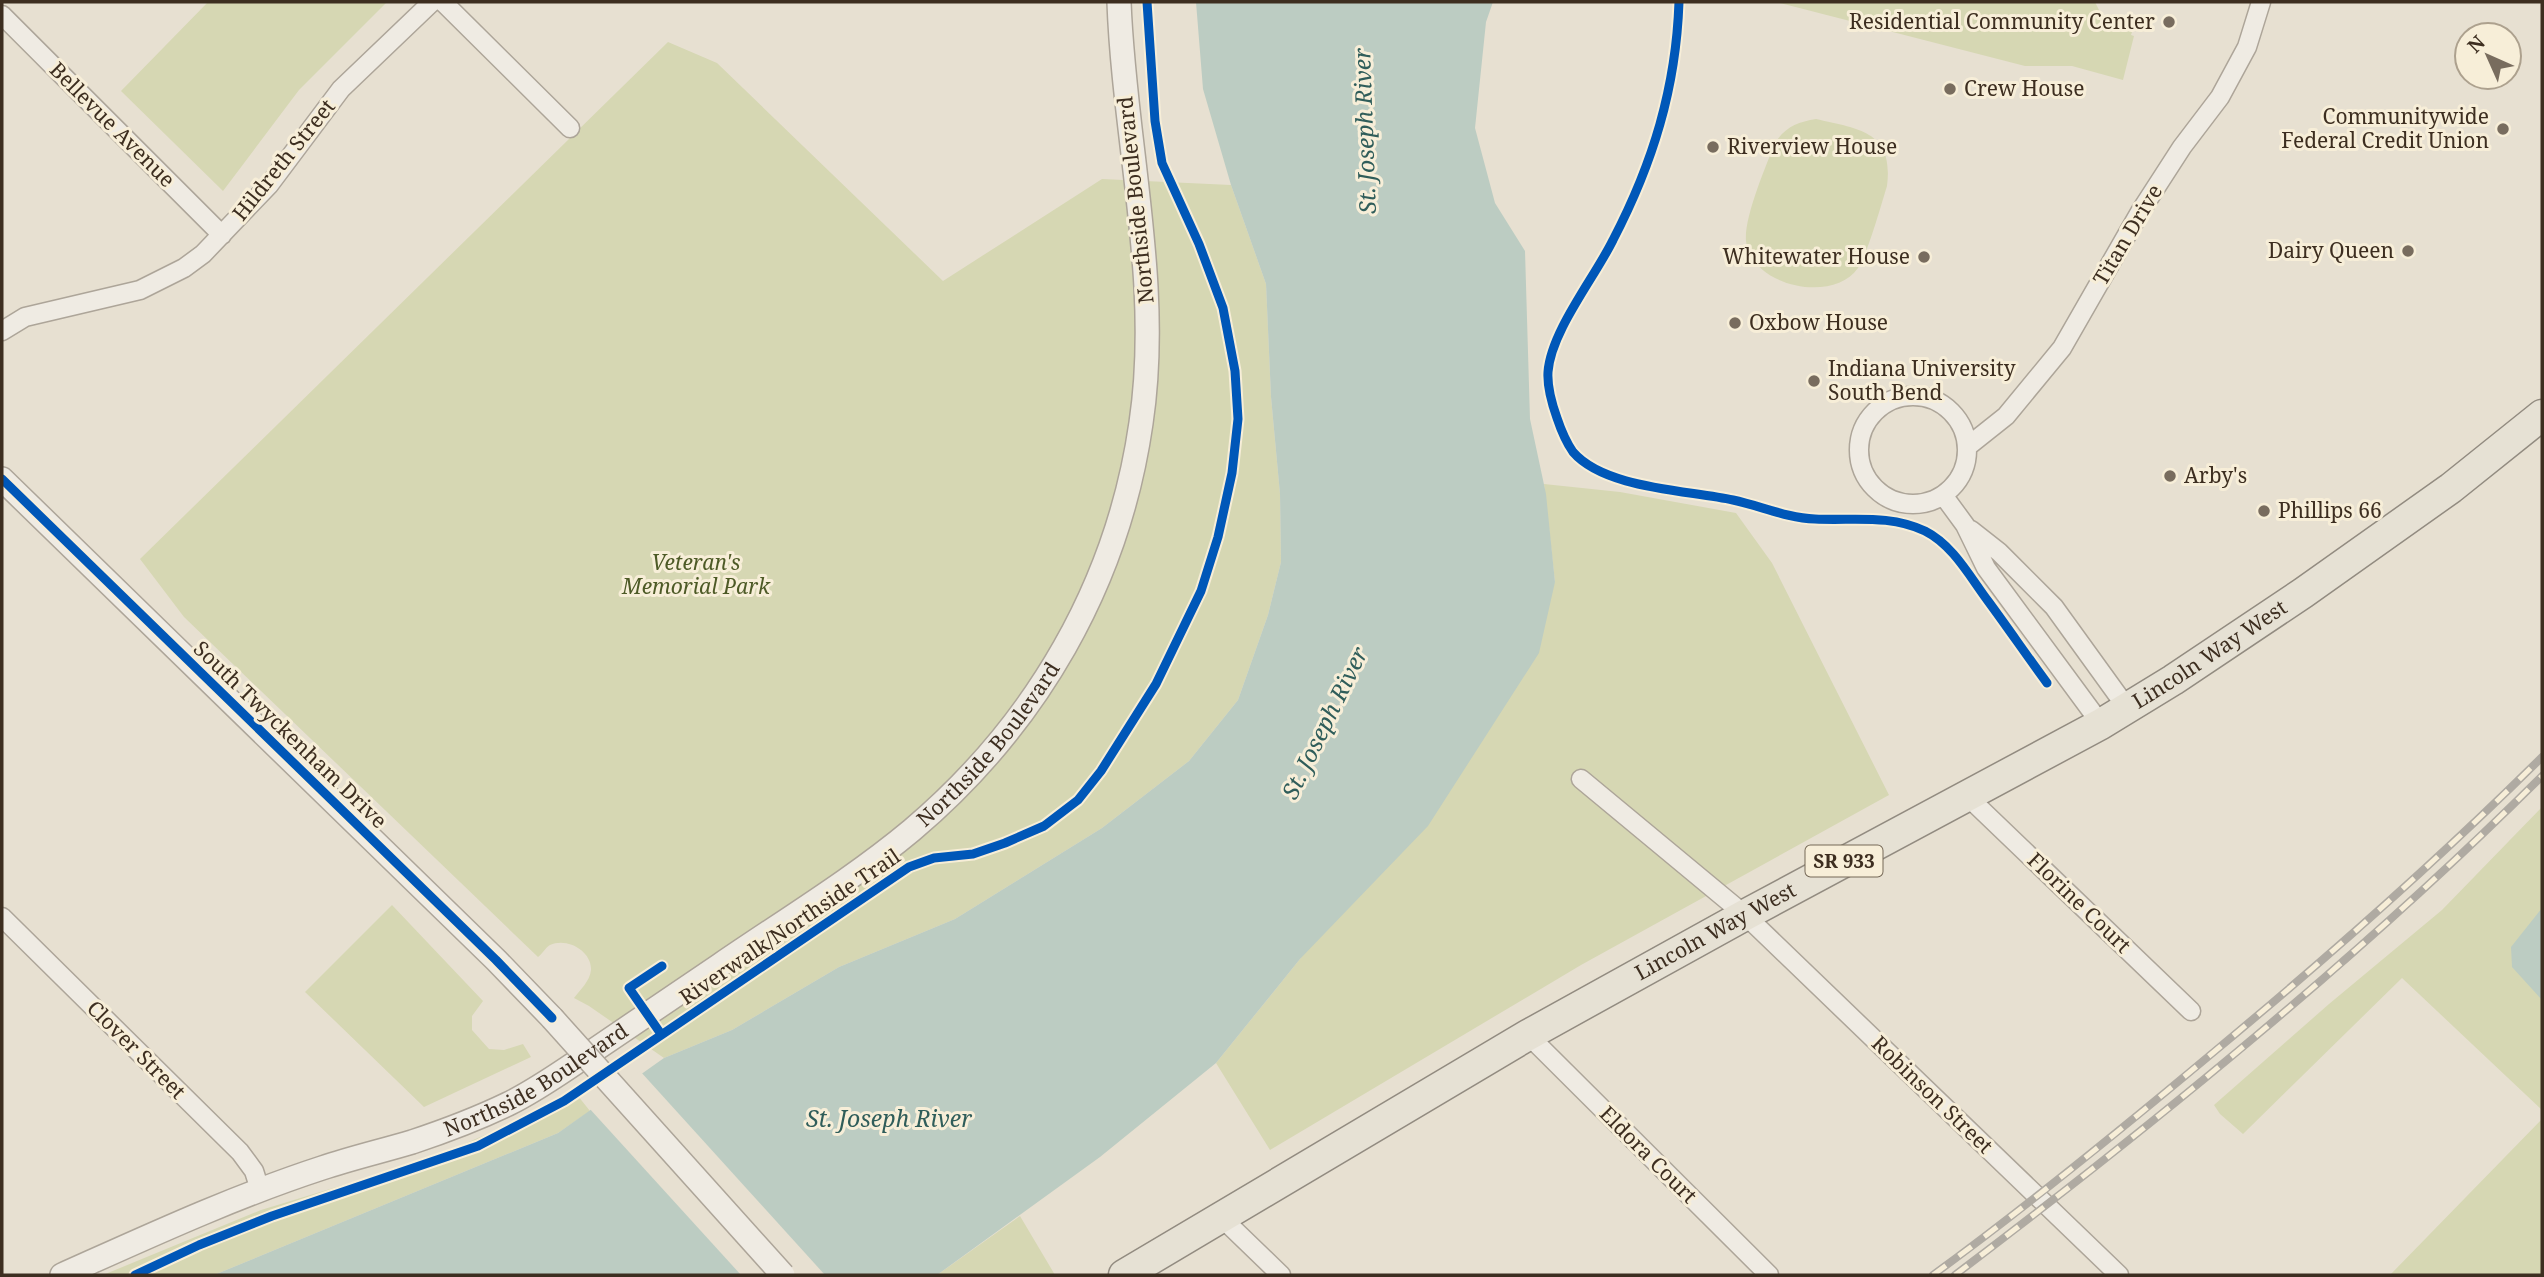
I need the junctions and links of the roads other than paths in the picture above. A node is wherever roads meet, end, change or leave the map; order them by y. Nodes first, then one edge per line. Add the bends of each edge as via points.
1 (432, 2) edge
2 (443, 2) edge
3 (1119, 2) edge
4 (2261, 2) edge
5 (2, 15) edge
6 (570, 128) dead end
7 (222, 235) junction
8 (2, 331) edge
9 (2542, 415) edge
10 (1967, 447) junction
11 (2, 479) edge
12 (1943, 495) junction
13 (1965, 525) junction
14 (2127, 708) junction
15 (2101, 724) junction
16 (1581, 779) dead end
17 (1966, 795) junction
18 (1745, 915) junction
19 (2, 917) edge
20 (2191, 1011) dead end
21 (1528, 1035) junction
22 (260, 1190) junction
23 (1222, 1218) junction
24 (62, 1275) edge
25 (783, 1275) edge
26 (1124, 1275) edge
27 (1281, 1275) edge
28 (1769, 1275) edge
29 (2119, 1275) edge

1 - 7 street, Hildreth Street via 341,89 269,185
2 - 6 street
3 - 22 street, Northside Boulevard via 1147,314 1142,418 1133,475 1102,572 1053,671 1026,710 972,774 903,837 708,974 513,1102 462,1125
4 - 10 street, Titan Drive via 2247,47 2220,97 2140,212 2062,348 2006,416
5 - 7 street, Bellevue Avenue
7 - 8 street, Hildreth Street via 203,254 157,283 25,317
9 - 14 main road, Lincoln Way West / SR 933 via 2451,488 2303,593
10 - 12 street via 1956,483
10 - 12 street via 1955,415 1920,396 1883,405 1868,419 1860,437 1859,458 1873,487 1888,499 1908,504 1926,503
11 - 25 street, South Twyckenham Drive, bridge via 552,1017
12 - 13 street
13 - 14 street via 2054,607
13 - 15 street via 1986,568
14 - 15 main road, Lincoln Way West / SR 933
15 - 17 main road, Lincoln Way West / SR 933
16 - 18 street, Robinson Street
17 - 18 main road, Lincoln Way West / SR 933
17 - 20 street, Florine Court
18 - 21 main road, Lincoln Way West / SR 933
18 - 29 street, Robinson Street
19 - 22 street, Clover Street via 240,1152 254,1171
21 - 23 main road, Lincoln Way West / SR 933
21 - 28 street, Eldora Court
22 - 24 street, Northside Boulevard
23 - 26 main road, Lincoln Way West / SR 933
23 - 27 street

